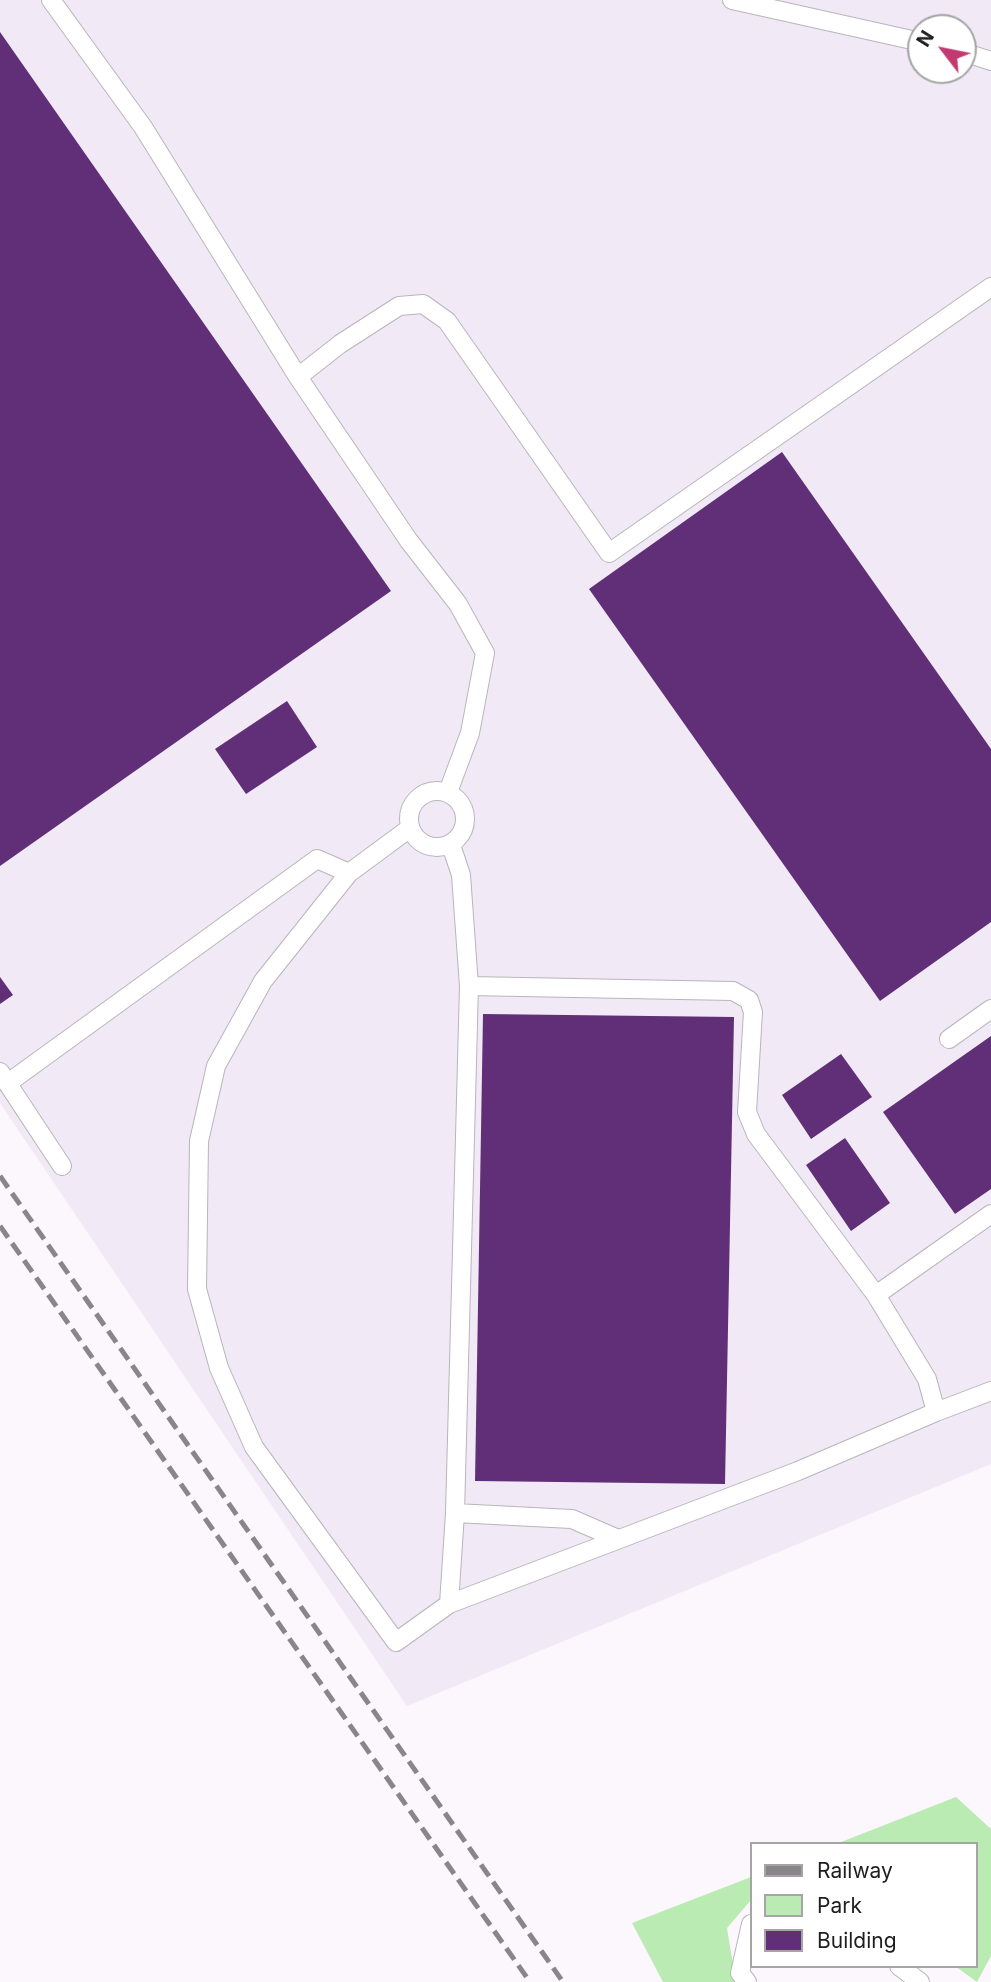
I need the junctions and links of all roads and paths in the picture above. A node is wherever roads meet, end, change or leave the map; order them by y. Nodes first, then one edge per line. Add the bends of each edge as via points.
1 (51, 0) edge
2 (732, 0) edge
3 (907, 39) edge
4 (991, 287) edge
5 (298, 377) junction
6 (448, 792) junction
7 (410, 828) junction
8 (451, 845) junction
9 (349, 873) junction
10 (468, 986) junction
11 (991, 1009) edge
12 (949, 1039) dead end
13 (4, 1077) edge
14 (62, 1166) dead end
15 (991, 1214) edge
16 (876, 1295) junction
17 (991, 1391) edge
18 (936, 1412) junction
19 (455, 1513) junction
20 (618, 1539) junction
21 (450, 1604) junction
22 (750, 1928) edge
23 (902, 1968) edge
24 (747, 1982) edge
25 (920, 1982) edge

1 - 5 lane via 143,127
2 - 3 lane
4 - 5 lane via 609,553 447,321 422,304 399,306
5 - 6 lane via 409,541 458,604 485,653 470,733
6 - 7 lane via 432,791 417,798 409,812
6 - 8 lane via 461,802 466,818 462,834
7 - 8 lane via 419,842 434,848
7 - 9 lane
8 - 10 lane via 461,875
9 - 13 lane via 317,859
9 - 21 lane via 263,981 216,1066 199,1141 197,1289 219,1368 254,1447 396,1642
10 - 16 lane via 733,991 749,1000 753,1012 747,1112 751,1123
10 - 19 lane
11 - 12 lane
13 - 14 lane
15 - 16 lane
16 - 18 lane via 927,1379
17 - 18 lane
18 - 20 lane via 798,1471
19 - 20 lane via 572,1519
19 - 21 lane
20 - 21 lane
22 - 24 lane via 740,1973
23 - 25 lane

